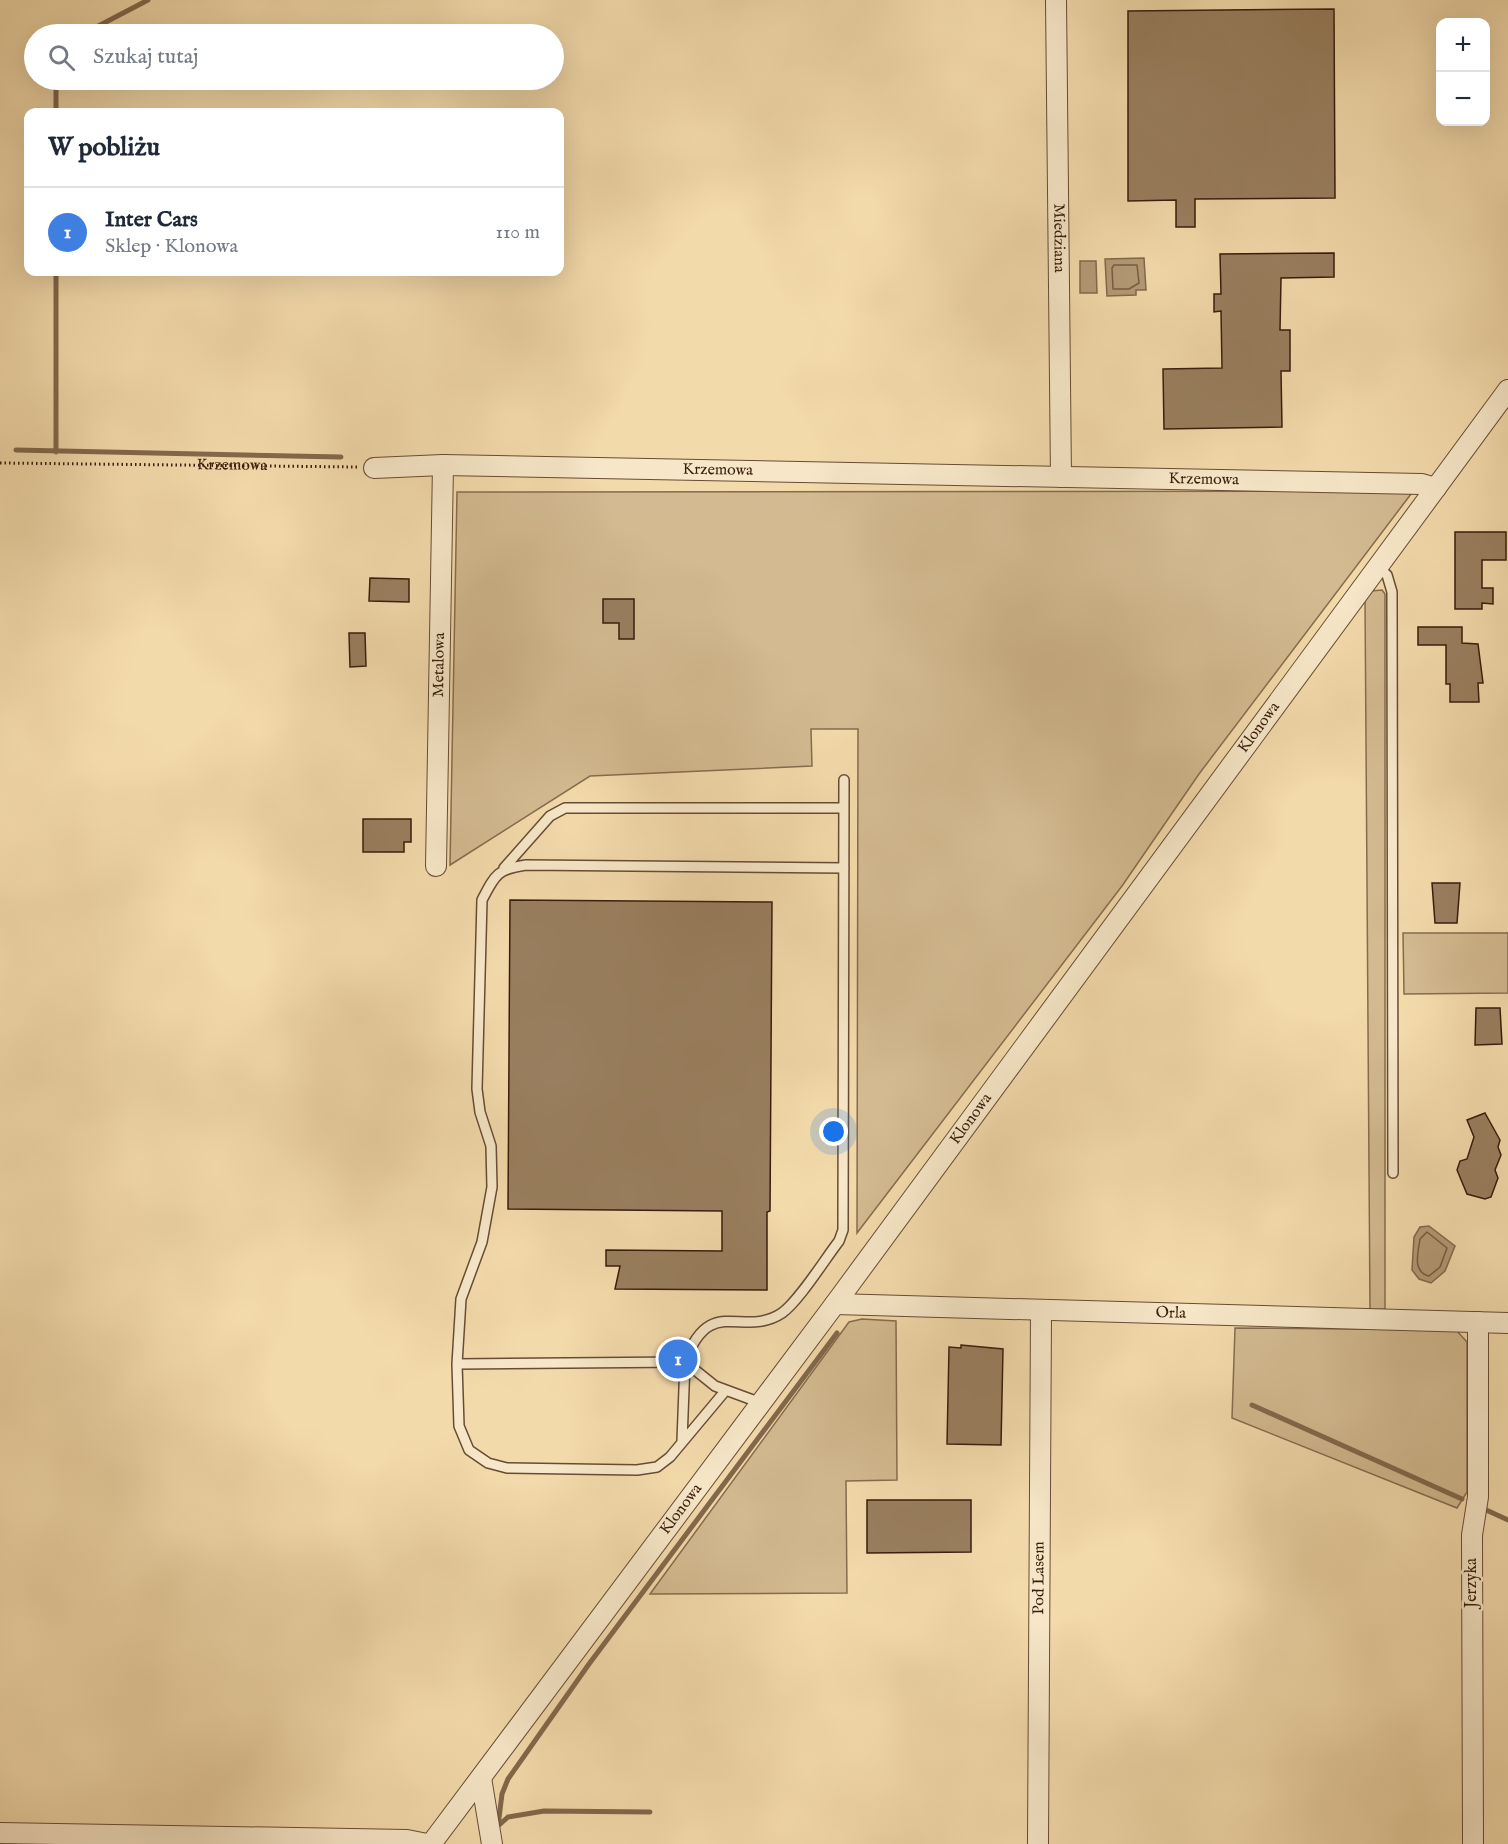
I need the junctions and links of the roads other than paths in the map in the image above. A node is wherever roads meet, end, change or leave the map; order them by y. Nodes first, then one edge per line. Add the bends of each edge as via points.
1 (1056, 0) edge
2 (1508, 390) edge
3 (443, 465) junction
4 (374, 468) road end
5 (1060, 477) junction
6 (1436, 488) junction
7 (1377, 566) junction
8 (844, 780) dead end
9 (844, 808) junction
10 (436, 866) dead end
11 (504, 868) junction
12 (844, 868) junction
13 (1393, 1173) dead end
14 (835, 1304) junction
15 (1041, 1312) junction
16 (1478, 1322) junction
17 (1508, 1323) edge
18 (685, 1362) junction
19 (457, 1364) junction
20 (726, 1390) junction
21 (761, 1403) junction
22 (682, 1442) junction
23 (481, 1778) junction
24 (0, 1833) edge
25 (429, 1844) edge
26 (492, 1844) edge
27 (1038, 1844) edge
28 (1473, 1844) edge

1 - 5 street, Miedziana
2 - 6 street, Klonowa
3 - 4 street, Krzemowa
3 - 5 street, Krzemowa
3 - 10 street, Metalowa
5 - 6 street, Krzemowa via 1422,484
6 - 7 street, Klonowa
7 - 13 lane via 1387,574 1392,592
7 - 14 street, Klonowa
8 - 9 lane
9 - 11 lane via 565,808 550,816
9 - 12 lane
11 - 12 lane
11 - 19 lane via 493,878 482,900 477,1089 491,1146 492,1187 482,1242 461,1299
12 - 18 lane via 843,1230 839,1241 782,1312 761,1320 716,1323 706,1328 695,1340
14 - 15 street, Orla
14 - 21 street, Klonowa
15 - 16 street, Orla
15 - 27 street, Pod Lasem
16 - 17 street, Orla
16 - 28 street, Jerzyka via 1478,1497 1472,1535
18 - 19 lane
18 - 20 lane
18 - 22 lane
19 - 22 lane via 459,1426 469,1450 488,1463 507,1468 637,1470 657,1467
20 - 21 lane
20 - 22 lane
21 - 23 street, Klonowa
23 - 25 street, Klonowa
23 - 26 street
24 - 25 street via 395,1840

